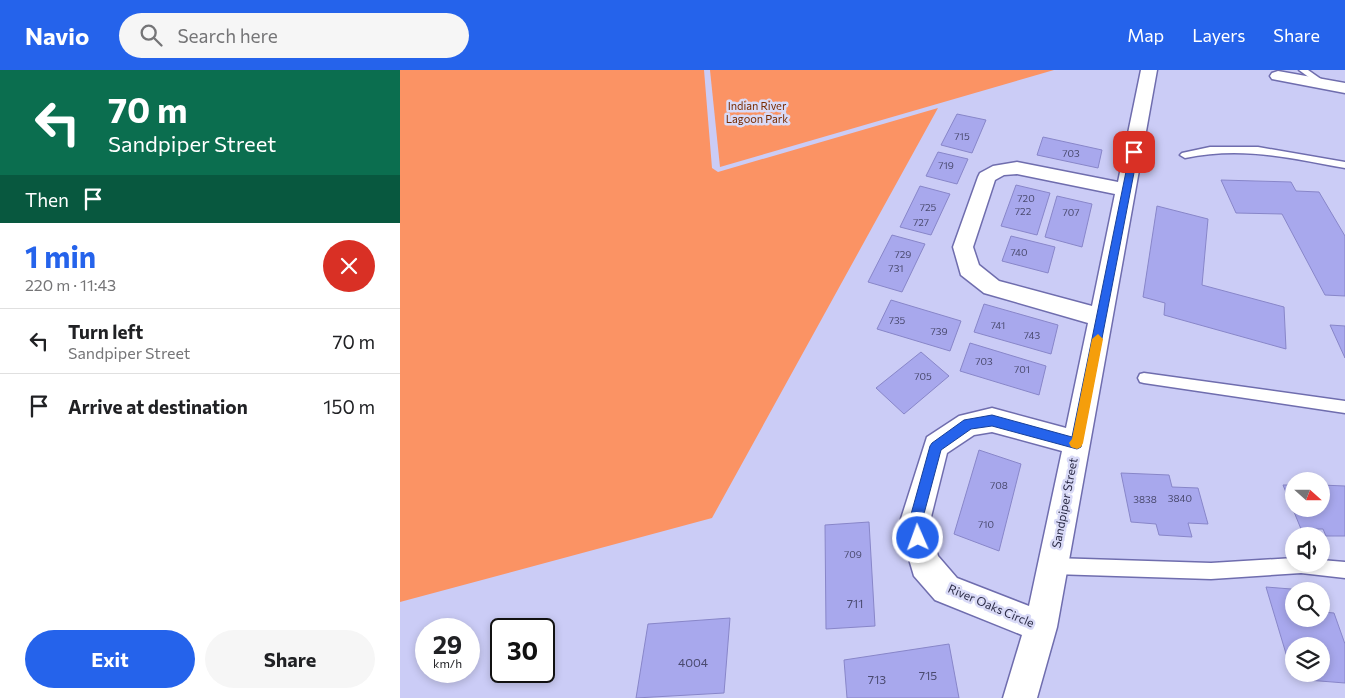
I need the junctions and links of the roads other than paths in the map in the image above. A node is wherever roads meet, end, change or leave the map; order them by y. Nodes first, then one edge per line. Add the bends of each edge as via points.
1 (1149, 70) edge
2 (1303, 70) edge
3 (1276, 73) edge
4 (1324, 84) junction
5 (1345, 88) edge
6 (1185, 155) dead end
7 (1345, 165) edge
8 (1127, 190) junction
9 (1102, 318) junction
10 (1144, 378) dead end
11 (1345, 407) edge
12 (1077, 443) junction
13 (1053, 566) junction
14 (1345, 570) edge
15 (1041, 627) junction
16 (1020, 698) edge

1 - 8 street, Sandpiper Street
2 - 4 lane
3 - 4 street
4 - 5 street
6 - 7 lane via 1210,150 1258,150
8 - 9 street, Sandpiper Street
8 - 9 street via 1018,168 1000,170 987,177 963,248 969,269 992,287
9 - 12 street, Sandpiper Street
10 - 11 lane
12 - 13 street, Sandpiper Street
12 - 15 street, River Oaks Circle via 992,420 968,424 936,446 914,525 925,565 946,589
13 - 14 lane via 1211,571 1301,565
13 - 15 street, Sandpiper Street
15 - 16 street, Sandpiper Street

